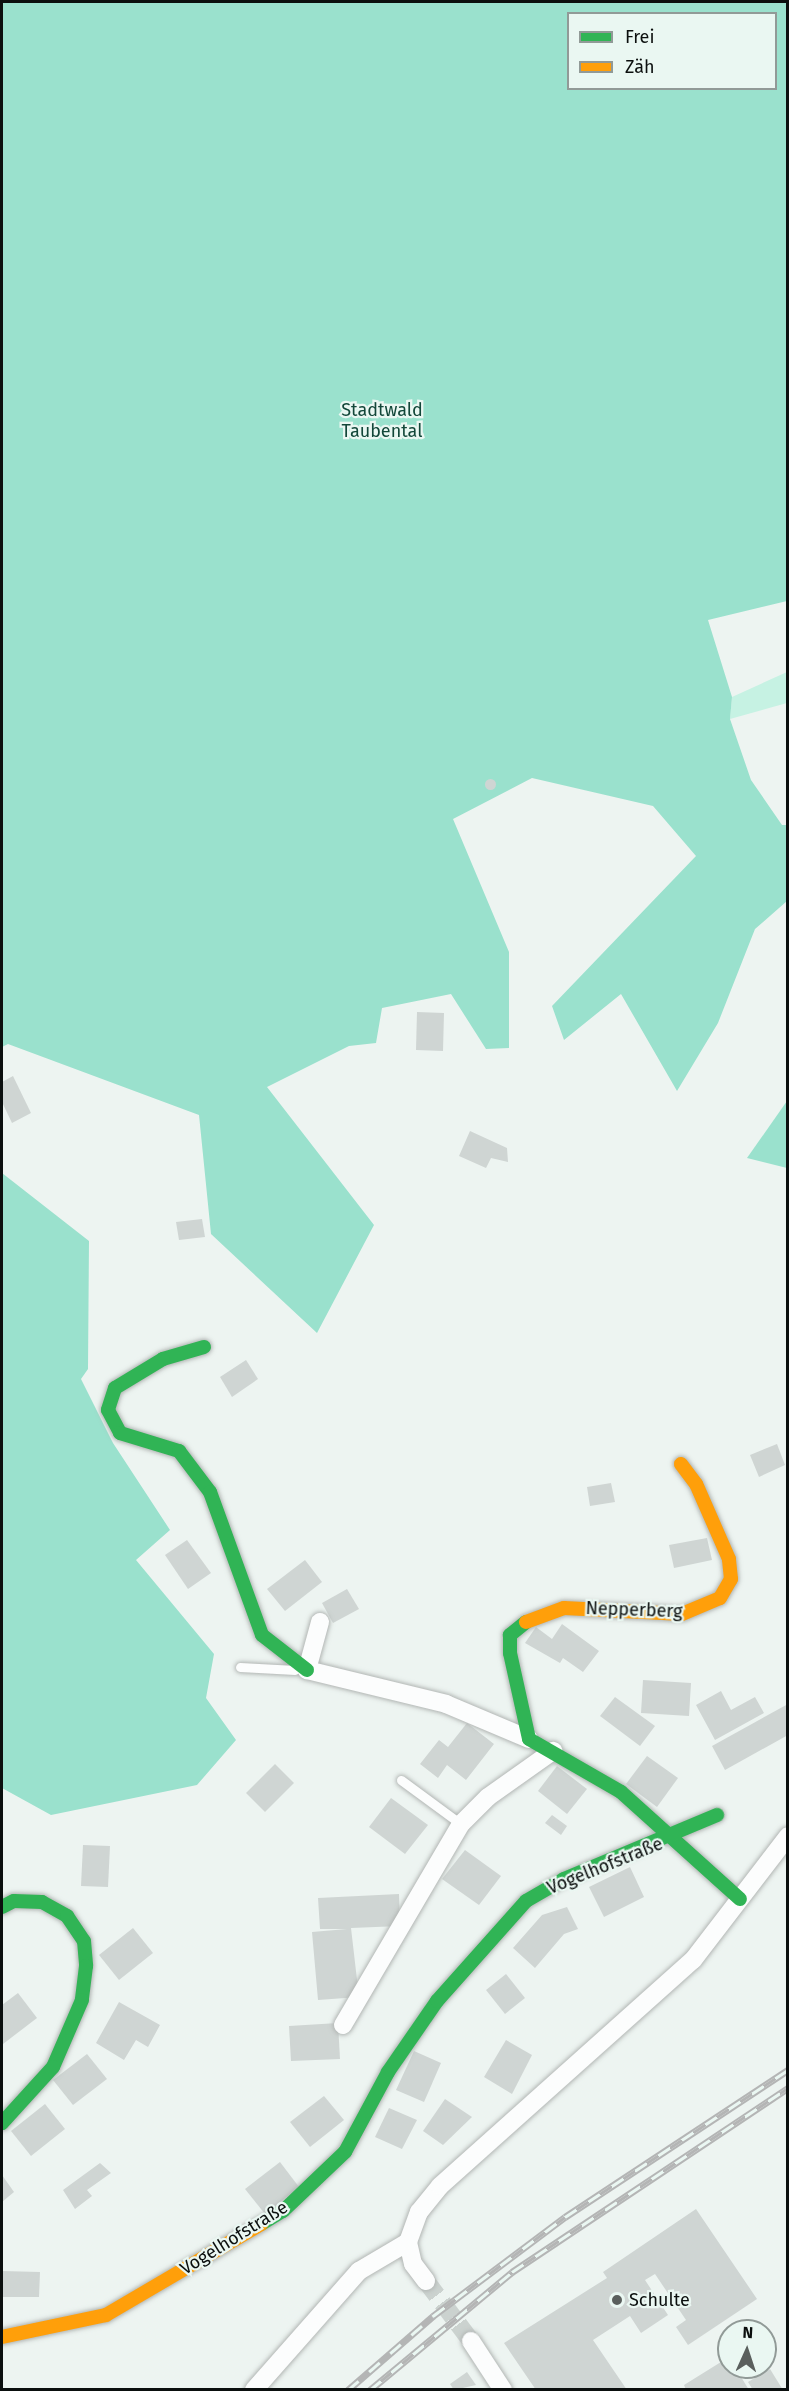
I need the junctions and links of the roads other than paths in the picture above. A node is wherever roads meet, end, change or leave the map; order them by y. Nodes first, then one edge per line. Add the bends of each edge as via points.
1 (204, 1347) dead end
2 (681, 1464) dead end
3 (320, 1622) dead end
4 (240, 1667) dead end
5 (307, 1670) junction
6 (529, 1738) junction
7 (553, 1751) junction
8 (401, 1780) dead end
9 (717, 1815) dead end
10 (461, 1824) junction
11 (788, 1836) edge
12 (666, 1838) junction
13 (740, 1899) junction
14 (2, 1907) edge
15 (342, 2025) dead end
16 (2, 2123) edge
17 (408, 2242) junction
18 (426, 2282) tunnel mouth
19 (2, 2337) edge
20 (471, 2341) tunnel mouth
21 (254, 2390) edge
22 (503, 2390) edge

1 - 5 street via 163,1359 115,1388 108,1410 120,1433 179,1451 198,1475 228,1534 262,1635
2 - 6 street, Nepperberg via 696,1484 722,1540 730,1579 720,1598 682,1614 564,1608 525,1623 510,1635 510,1653 519,1710
3 - 5 street
4 - 5 lane
5 - 6 street via 446,1704
6 - 7 street
7 - 10 street via 488,1797
7 - 12 street via 621,1792
8 - 10 lane
9 - 12 street
10 - 15 street
11 - 13 street
12 - 13 street, Vogelhofstraße
12 - 19 street, Vogelhofstraße via 564,1879 526,1901 437,2001 388,2072 345,2152 283,2211 106,2315
13 - 17 street via 693,1960 440,2186 419,2212
14 - 16 street via 14,1901 42,1902 67,1916 84,1941 86,1966 82,2000 53,2067
17 - 18 street via 413,2264
17 - 21 street via 359,2271
20 - 22 street

